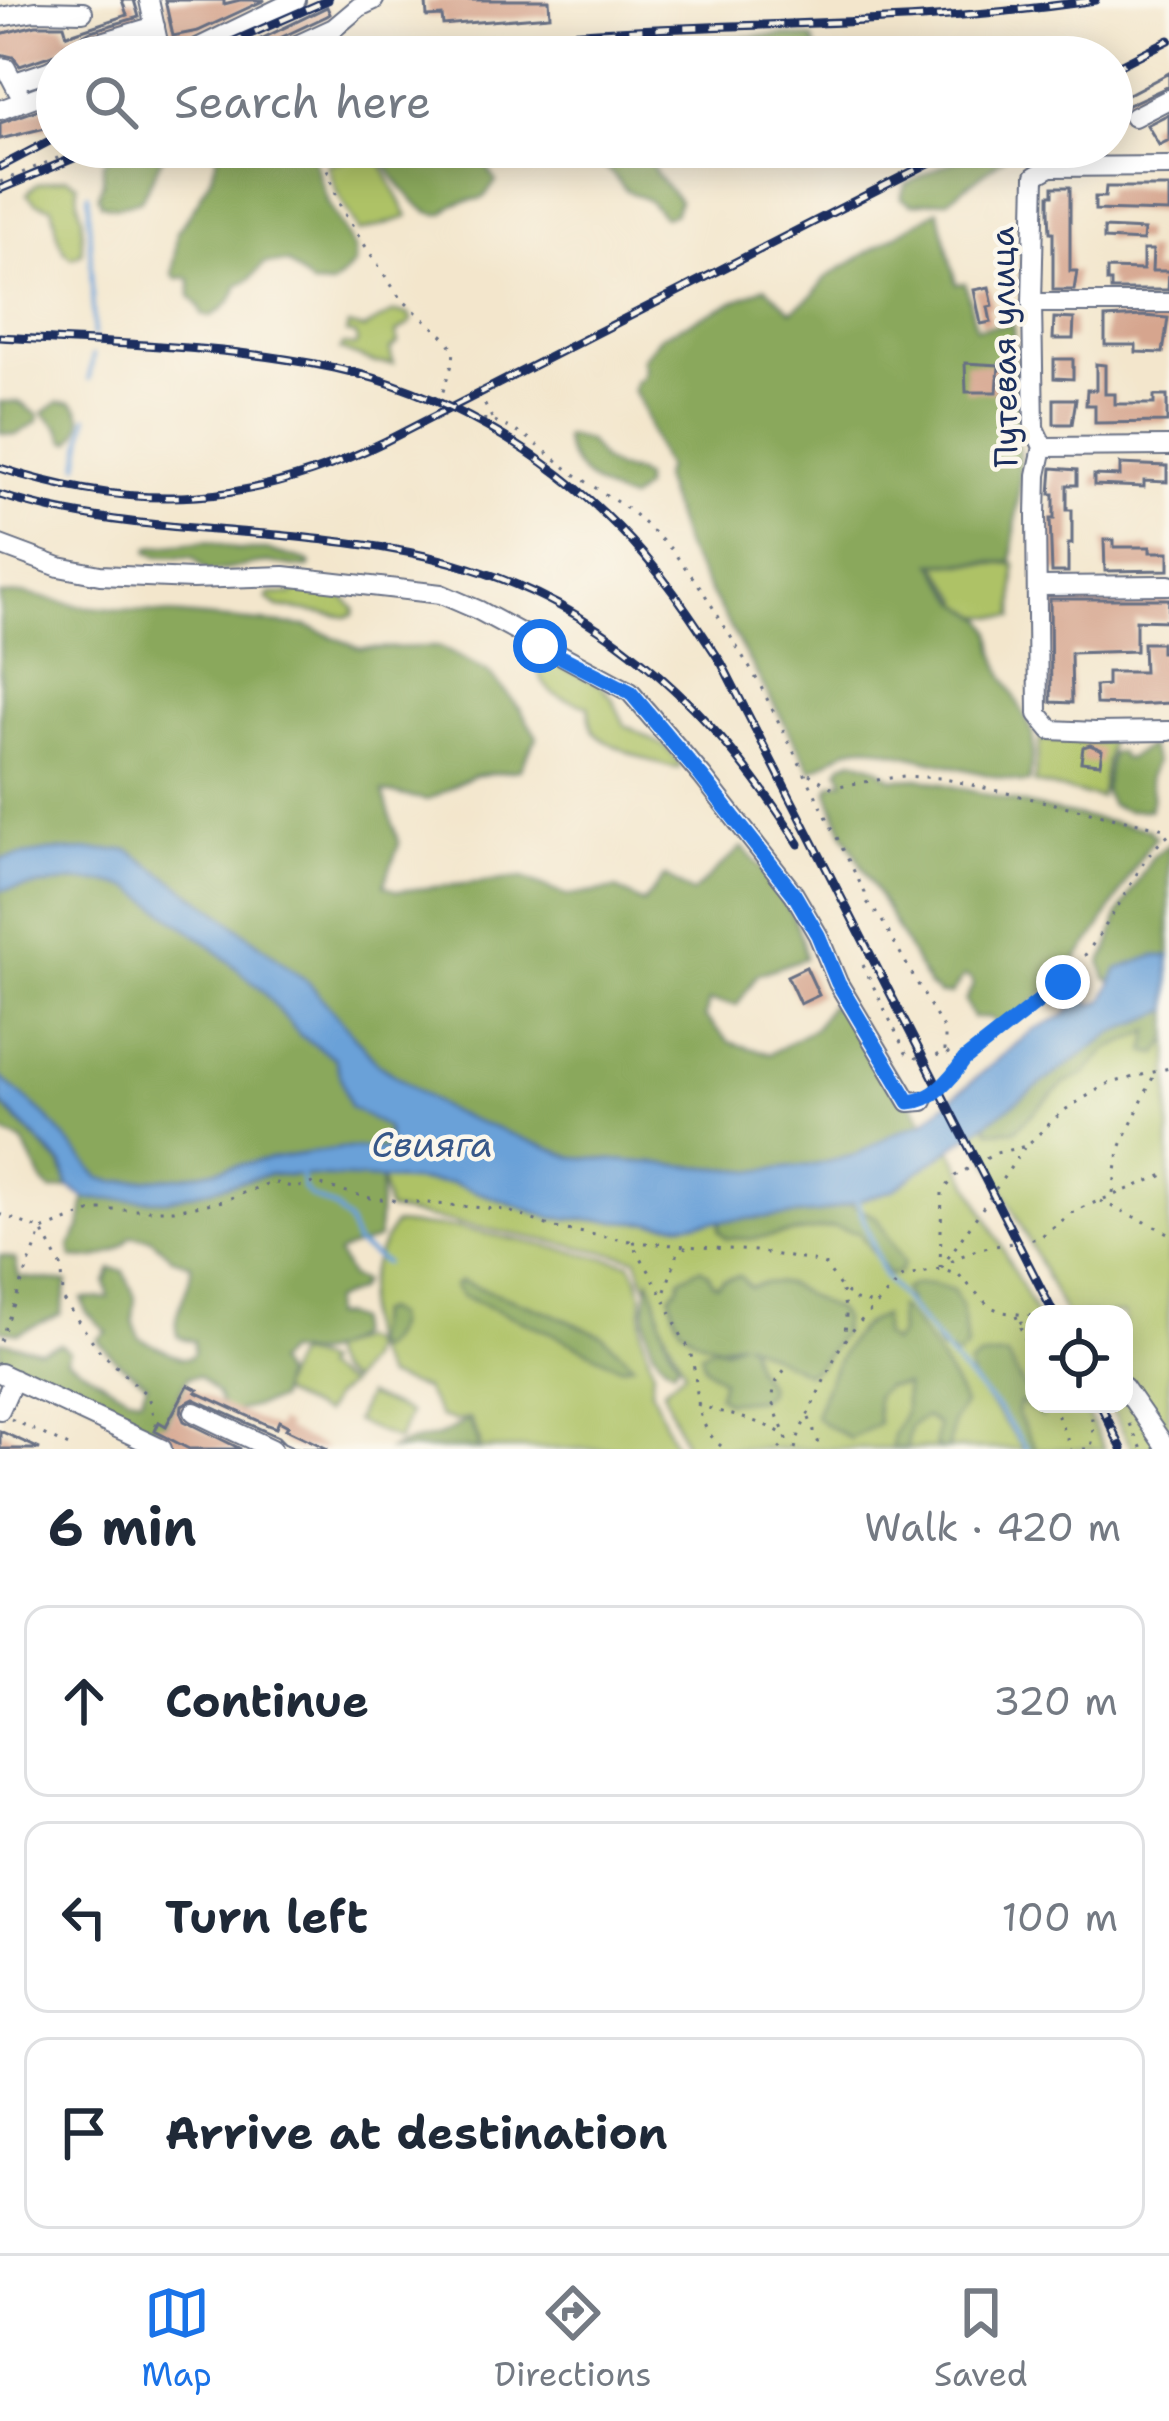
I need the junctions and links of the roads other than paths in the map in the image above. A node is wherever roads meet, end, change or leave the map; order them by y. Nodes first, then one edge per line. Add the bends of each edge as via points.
1 (149, 0) edge
2 (296, 0) edge
3 (374, 0) edge
4 (82, 12) dead end
5 (0, 17) edge
6 (154, 26) junction
7 (121, 36) edge
8 (157, 36) edge
9 (211, 36) edge
10 (317, 36) edge
11 (0, 67) edge
12 (36, 79) edge
13 (36, 90) edge
14 (18, 91) junction
15 (1169, 99) edge
16 (0, 110) edge
17 (1134, 117) dead end
18 (1133, 166) edge
19 (1169, 166) edge
20 (1049, 168) edge
21 (1032, 303) junction
22 (1169, 303) edge
23 (1169, 446) edge
24 (1043, 447) junction
25 (0, 545) edge
26 (1169, 585) edge
27 (1039, 586) junction
28 (1169, 731) edge
29 (923, 1101) road end
30 (7, 1376) edge
31 (1133, 1400) edge
32 (0, 1412) edge
33 (194, 1412) dead end
34 (162, 1449) edge
35 (272, 1449) edge
36 (1167, 1449) edge

1 - 6 street
2 - 9 street
3 - 10 street
4 - 5 street
6 - 7 street
6 - 8 street
11 - 14 street
12 - 14 street
13 - 14 street
14 - 16 street
15 - 17 street
18 - 19 street, Путевая улица
20 - 21 street, Путевая улица via 1035,176
21 - 22 street
21 - 24 street, Путевая улица via 1034,428
23 - 24 street
24 - 27 street, Путевая улица
25 - 29 street via 100,575 284,576 441,594 630,692 794,894 909,1102
26 - 27 street
27 - 28 street, Путевая улица via 1038,714 1051,730
30 - 32 street
30 - 34 street
31 - 36 street
33 - 35 street

